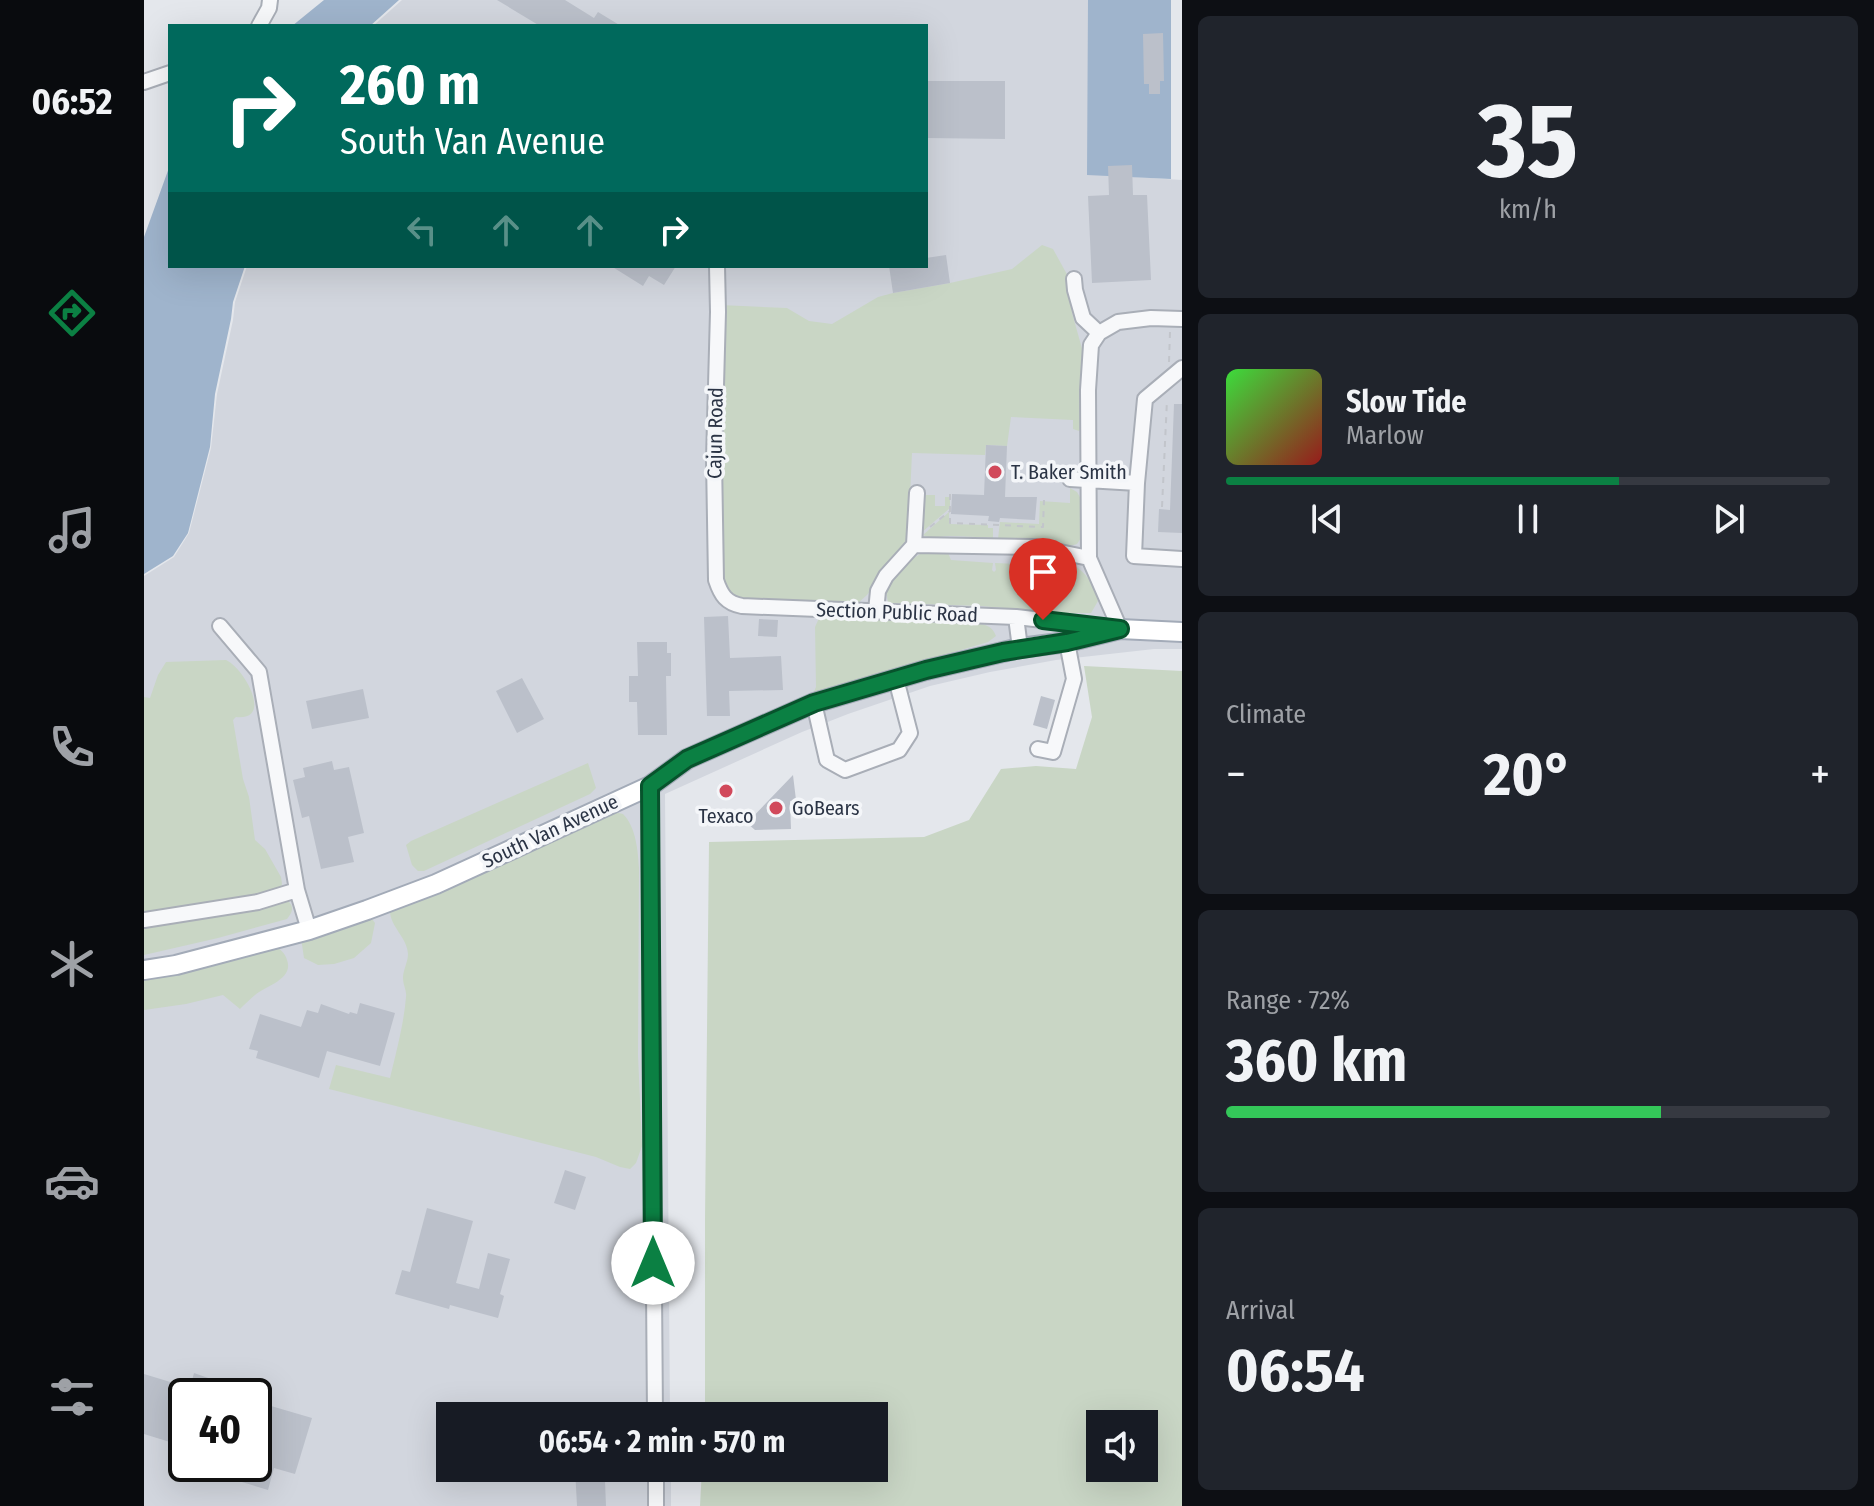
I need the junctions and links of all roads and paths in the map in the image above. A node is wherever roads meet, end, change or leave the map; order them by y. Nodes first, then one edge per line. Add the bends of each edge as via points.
1 (270, 0) edge
2 (260, 24) edge
3 (168, 74) edge
4 (144, 82) edge
5 (717, 268) edge
6 (1074, 279) dead end
7 (1176, 319) edge
8 (1099, 333) junction
9 (1182, 368) edge
10 (1168, 380) junction
11 (1070, 479) dead end
12 (1089, 481) junction
13 (1137, 483) junction
14 (917, 493) dead end
15 (950, 494) dead end
16 (1044, 500) dead end
17 (1162, 507) dead end
18 (950, 510) junction
19 (914, 542) junction
20 (1089, 558) junction
21 (1182, 559) edge
22 (724, 598) joint
23 (876, 611) junction
24 (1016, 617) junction
25 (220, 626) dead end
26 (1120, 629) junction
27 (1182, 632) edge
28 (1067, 642) junction
29 (1020, 648) junction
30 (896, 679) junction
31 (814, 703) junction
32 (1038, 749) dead end
33 (650, 786) junction
34 (297, 890) junction
35 (144, 920) edge
36 (309, 930) junction
37 (144, 970) edge
38 (655, 1402) edge
39 (656, 1482) edge
40 (656, 1506) edge

1 - 2 street
3 - 4 street
5 - 22 street, Cajun Road via 716,580
6 - 8 street via 1083,318
7 - 8 street via 1118,322
7 - 10 path
8 - 12 street via 1091,345 1081,437
9 - 10 street
10 - 13 street via 1145,399
10 - 17 path
11 - 12 street
12 - 13 street
12 - 20 street
13 - 21 street via 1134,556
14 - 19 street
15 - 18 path
16 - 18 path via 1043,527 950,523
18 - 19 path
19 - 20 street via 1035,547
19 - 23 street via 886,576
20 - 26 street
22 - 23 street, Section Public Road via 742,606
23 - 24 street, Section Public Road
24 - 26 street, Section Public Road
24 - 29 street
25 - 34 street via 259,672
26 - 27 main road, South Van Avenue
26 - 28 main road, South Van Avenue
28 - 29 main road, South Van Avenue
28 - 32 street via 1074,679 1053,752
29 - 30 main road, South Van Avenue
30 - 31 main road, South Van Avenue
30 - 31 street via 910,733 899,750 845,770 827,760
31 - 33 main road, South Van Avenue via 687,759
33 - 36 main road, South Van Avenue via 436,884
33 - 38 street
34 - 35 street via 258,902
34 - 36 street
36 - 37 main road, South Van Avenue
39 - 40 street

